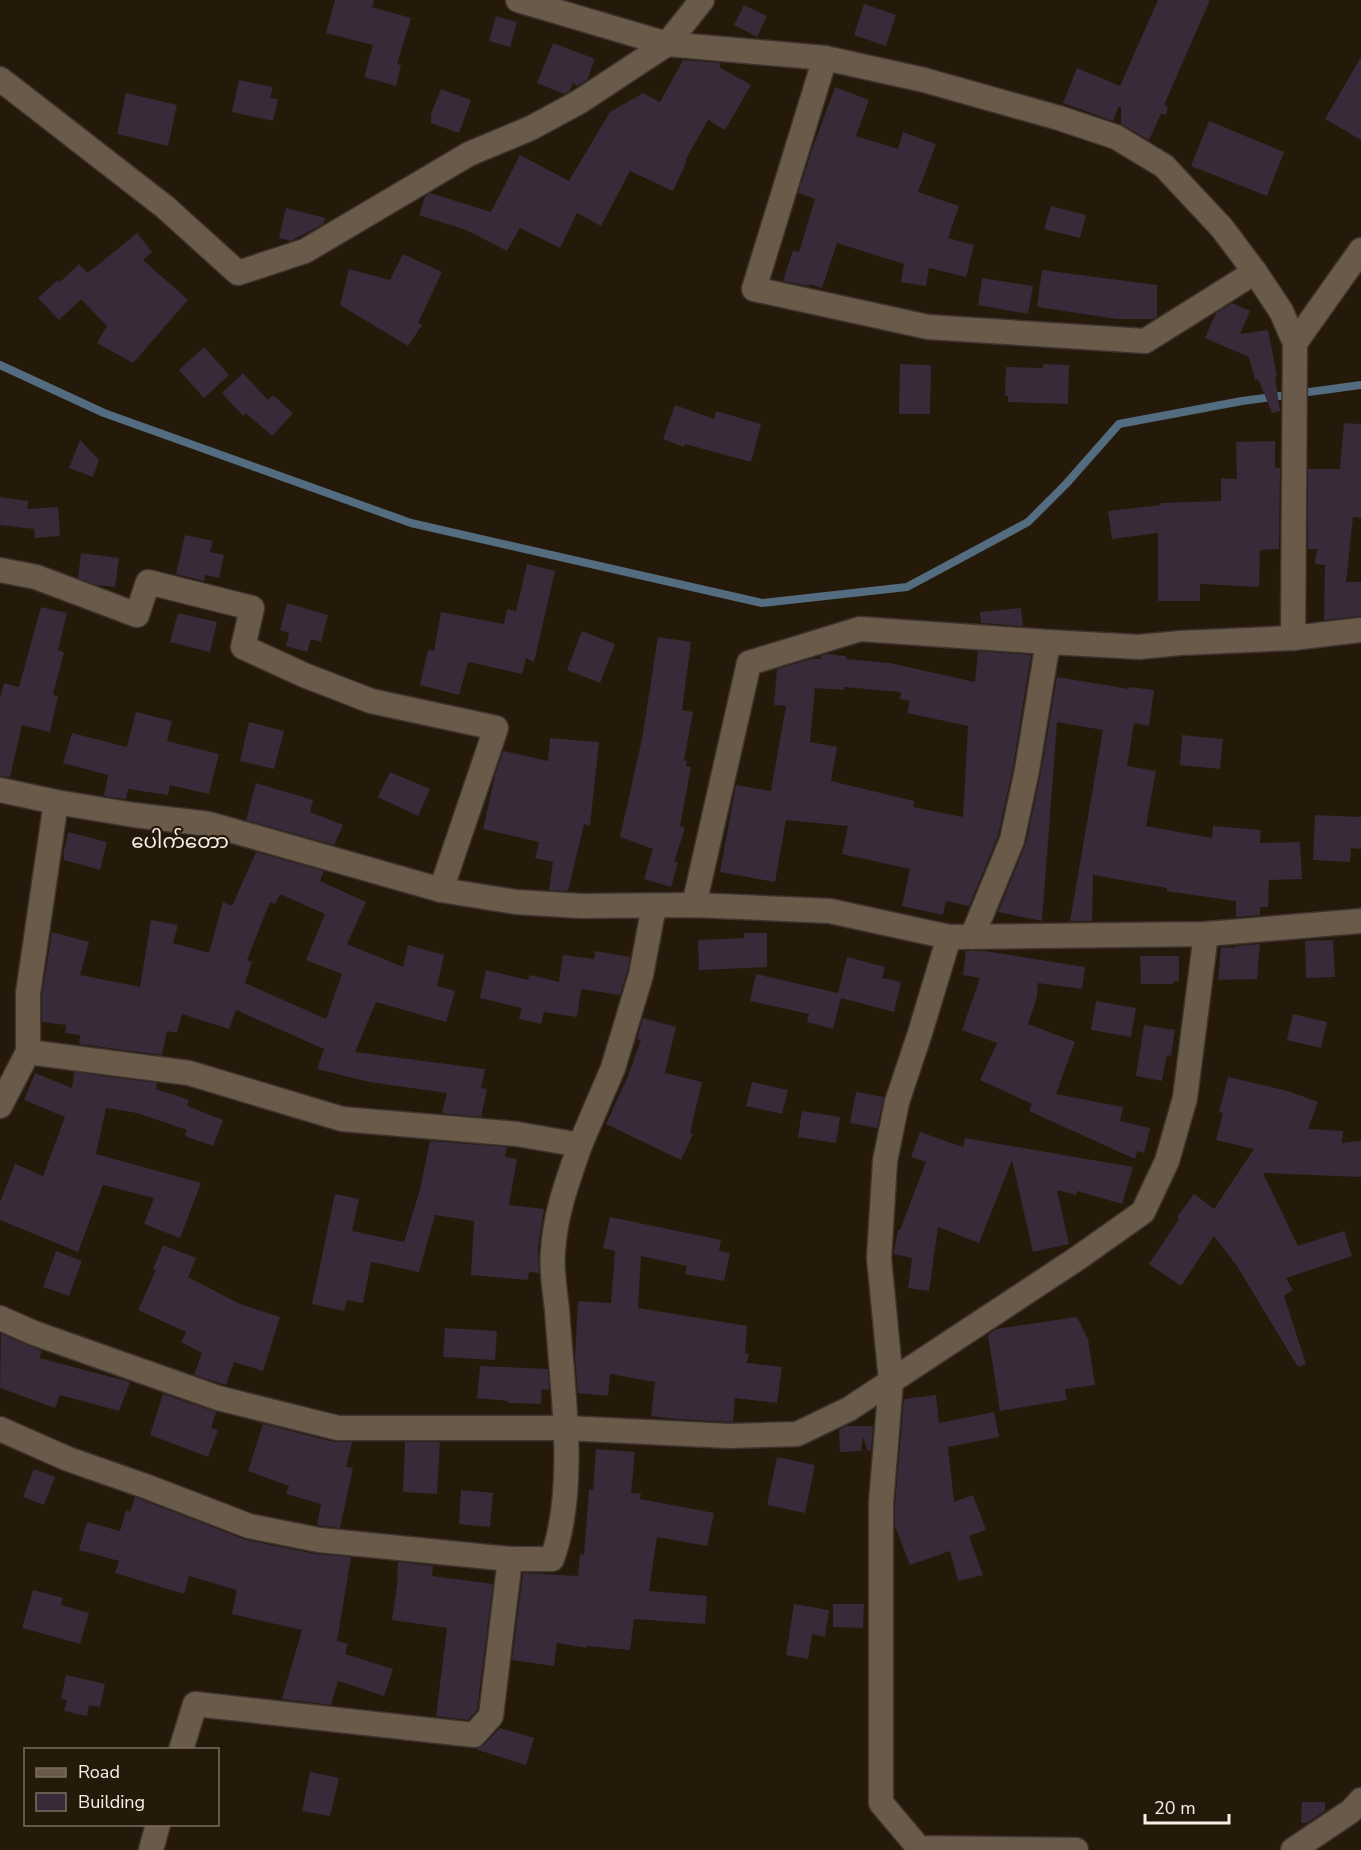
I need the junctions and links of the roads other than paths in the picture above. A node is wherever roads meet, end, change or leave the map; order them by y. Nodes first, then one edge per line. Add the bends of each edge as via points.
1 (518, 0) edge
2 (702, 0) edge
3 (667, 44) junction
4 (825, 58) junction
5 (0, 80) edge
6 (1361, 250) edge
7 (1256, 272) junction
8 (1295, 343) junction
9 (0, 570) edge
10 (1361, 630) edge
11 (1293, 638) junction
12 (1048, 642) junction
13 (0, 789) edge
14 (56, 802) junction
15 (441, 890) junction
16 (694, 905) junction
17 (654, 906) junction
18 (1361, 921) edge
19 (1206, 933) junction
20 (961, 937) junction
21 (28, 1052) junction
22 (0, 1106) edge
23 (580, 1145) junction
24 (0, 1318) edge
25 (891, 1381) junction
26 (565, 1428) junction
27 (0, 1430) edge
28 (510, 1559) junction
29 (181, 1748) edge
30 (1361, 1800) edge
31 (157, 1826) edge
32 (151, 1850) edge
33 (1076, 1850) edge
34 (1293, 1850) edge

1 - 3 street
2 - 3 street
3 - 4 street
3 - 5 street via 579,102 469,154 305,251 238,273 165,207
4 - 7 street via 924,80 1116,137 1164,165
4 - 7 street via 754,289 928,327 1145,341
6 - 8 street
7 - 8 street via 1281,311
8 - 11 street
9 - 15 street via 36,577 137,615 148,582 252,608 243,647 371,700 496,728
10 - 11 street
11 - 12 street via 1139,647
12 - 16 street via 860,629 748,663
12 - 20 street via 1012,840
13 - 14 street
14 - 15 street via 209,824
14 - 21 street via 28,993
15 - 17 street via 516,902
16 - 17 street
16 - 20 street via 831,911
17 - 23 street via 641,975 613,1068
18 - 19 street
19 - 20 street
19 - 25 street via 1185,1098 1167,1161 1143,1212
20 - 25 street via 897,1102 885,1161 879,1258
21 - 22 street
21 - 23 street via 189,1073 342,1119 517,1134
23 - 26 street via 559,1207 552,1252
24 - 26 street via 34,1334 218,1398 338,1428
25 - 26 street via 849,1409 796,1434 729,1436
25 - 33 street via 881,1503 881,1803 920,1848
26 - 28 street via 565,1508 552,1559
27 - 28 street via 249,1526 320,1540
28 - 29 street via 491,1716 474,1735 195,1704
30 - 34 street
31 - 32 street

